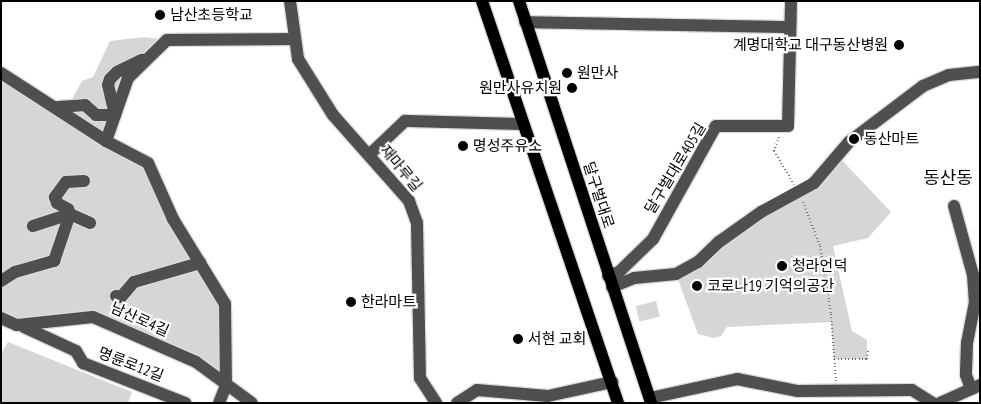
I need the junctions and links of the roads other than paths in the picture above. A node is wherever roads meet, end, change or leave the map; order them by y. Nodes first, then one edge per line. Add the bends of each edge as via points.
1 (290, 1) edge
2 (482, 1) edge
3 (519, 1) edge
4 (791, 1) edge
5 (526, 22) junction
6 (790, 27) junction
7 (295, 39) junction
8 (980, 72) edge
9 (1, 73) edge
10 (58, 107) dead end
11 (115, 115) junction
12 (523, 124) junction
13 (106, 141) junction
14 (369, 155) junction
15 (84, 181) dead end
16 (954, 206) dead end
17 (70, 214) junction
18 (90, 223) dead end
19 (33, 226) dead end
20 (200, 263) junction
21 (1, 281) edge
22 (610, 281) junction
23 (116, 296) dead end
24 (1, 318) edge
25 (17, 325) junction
26 (612, 382) junction
27 (226, 386) junction
28 (976, 387) edge
29 (651, 400) edge
30 (185, 403) edge
31 (219, 403) edge
32 (252, 403) edge
33 (436, 403) edge
34 (457, 403) edge
35 (618, 403) edge
36 (933, 403) edge
37 (940, 403) edge

1 - 7 street, 재마루길
2 - 12 main road
3 - 5 main road, 달구벌대로
4 - 6 street
5 - 6 street
5 - 22 main road, 달구벌대로
6 - 22 street, 달구벌대로405길 via 788,126 716,126 653,238
7 - 11 street via 167,40 161,47 151,48 140,64 124,68 110,79 108,85
7 - 14 street, 재마루길 via 298,59 328,107
8 - 22 street, bridge via 949,75 923,86 849,142 814,183 761,212 719,242 698,262 676,274
9 - 13 street
10 - 11 street via 85,105 96,115
11 - 13 street
12 - 14 street via 404,121
12 - 26 main road
13 - 20 street via 148,163 173,219
14 - 33 street, 재마루길 via 409,201 417,223 420,378
15 - 17 street via 66,182 55,197
16 - 28 street via 973,275 975,302 967,343 966,375
17 - 18 street
17 - 19 street
17 - 21 street via 54,261 15,272
20 - 23 street via 134,282 122,297
20 - 27 street via 225,304
22 - 29 main road, 달구벌대로
24 - 25 street, 남산로4길
25 - 27 street, 남산로4길 via 93,317 196,362
25 - 30 street, 명륜로12길 via 36,330 76,351 83,363
26 - 34 street via 548,396 477,390
26 - 35 main road
27 - 31 street
27 - 32 street, 남산로4길
28 - 37 street
29 - 36 street, 달구벌대로 via 737,379 797,391 912,390

